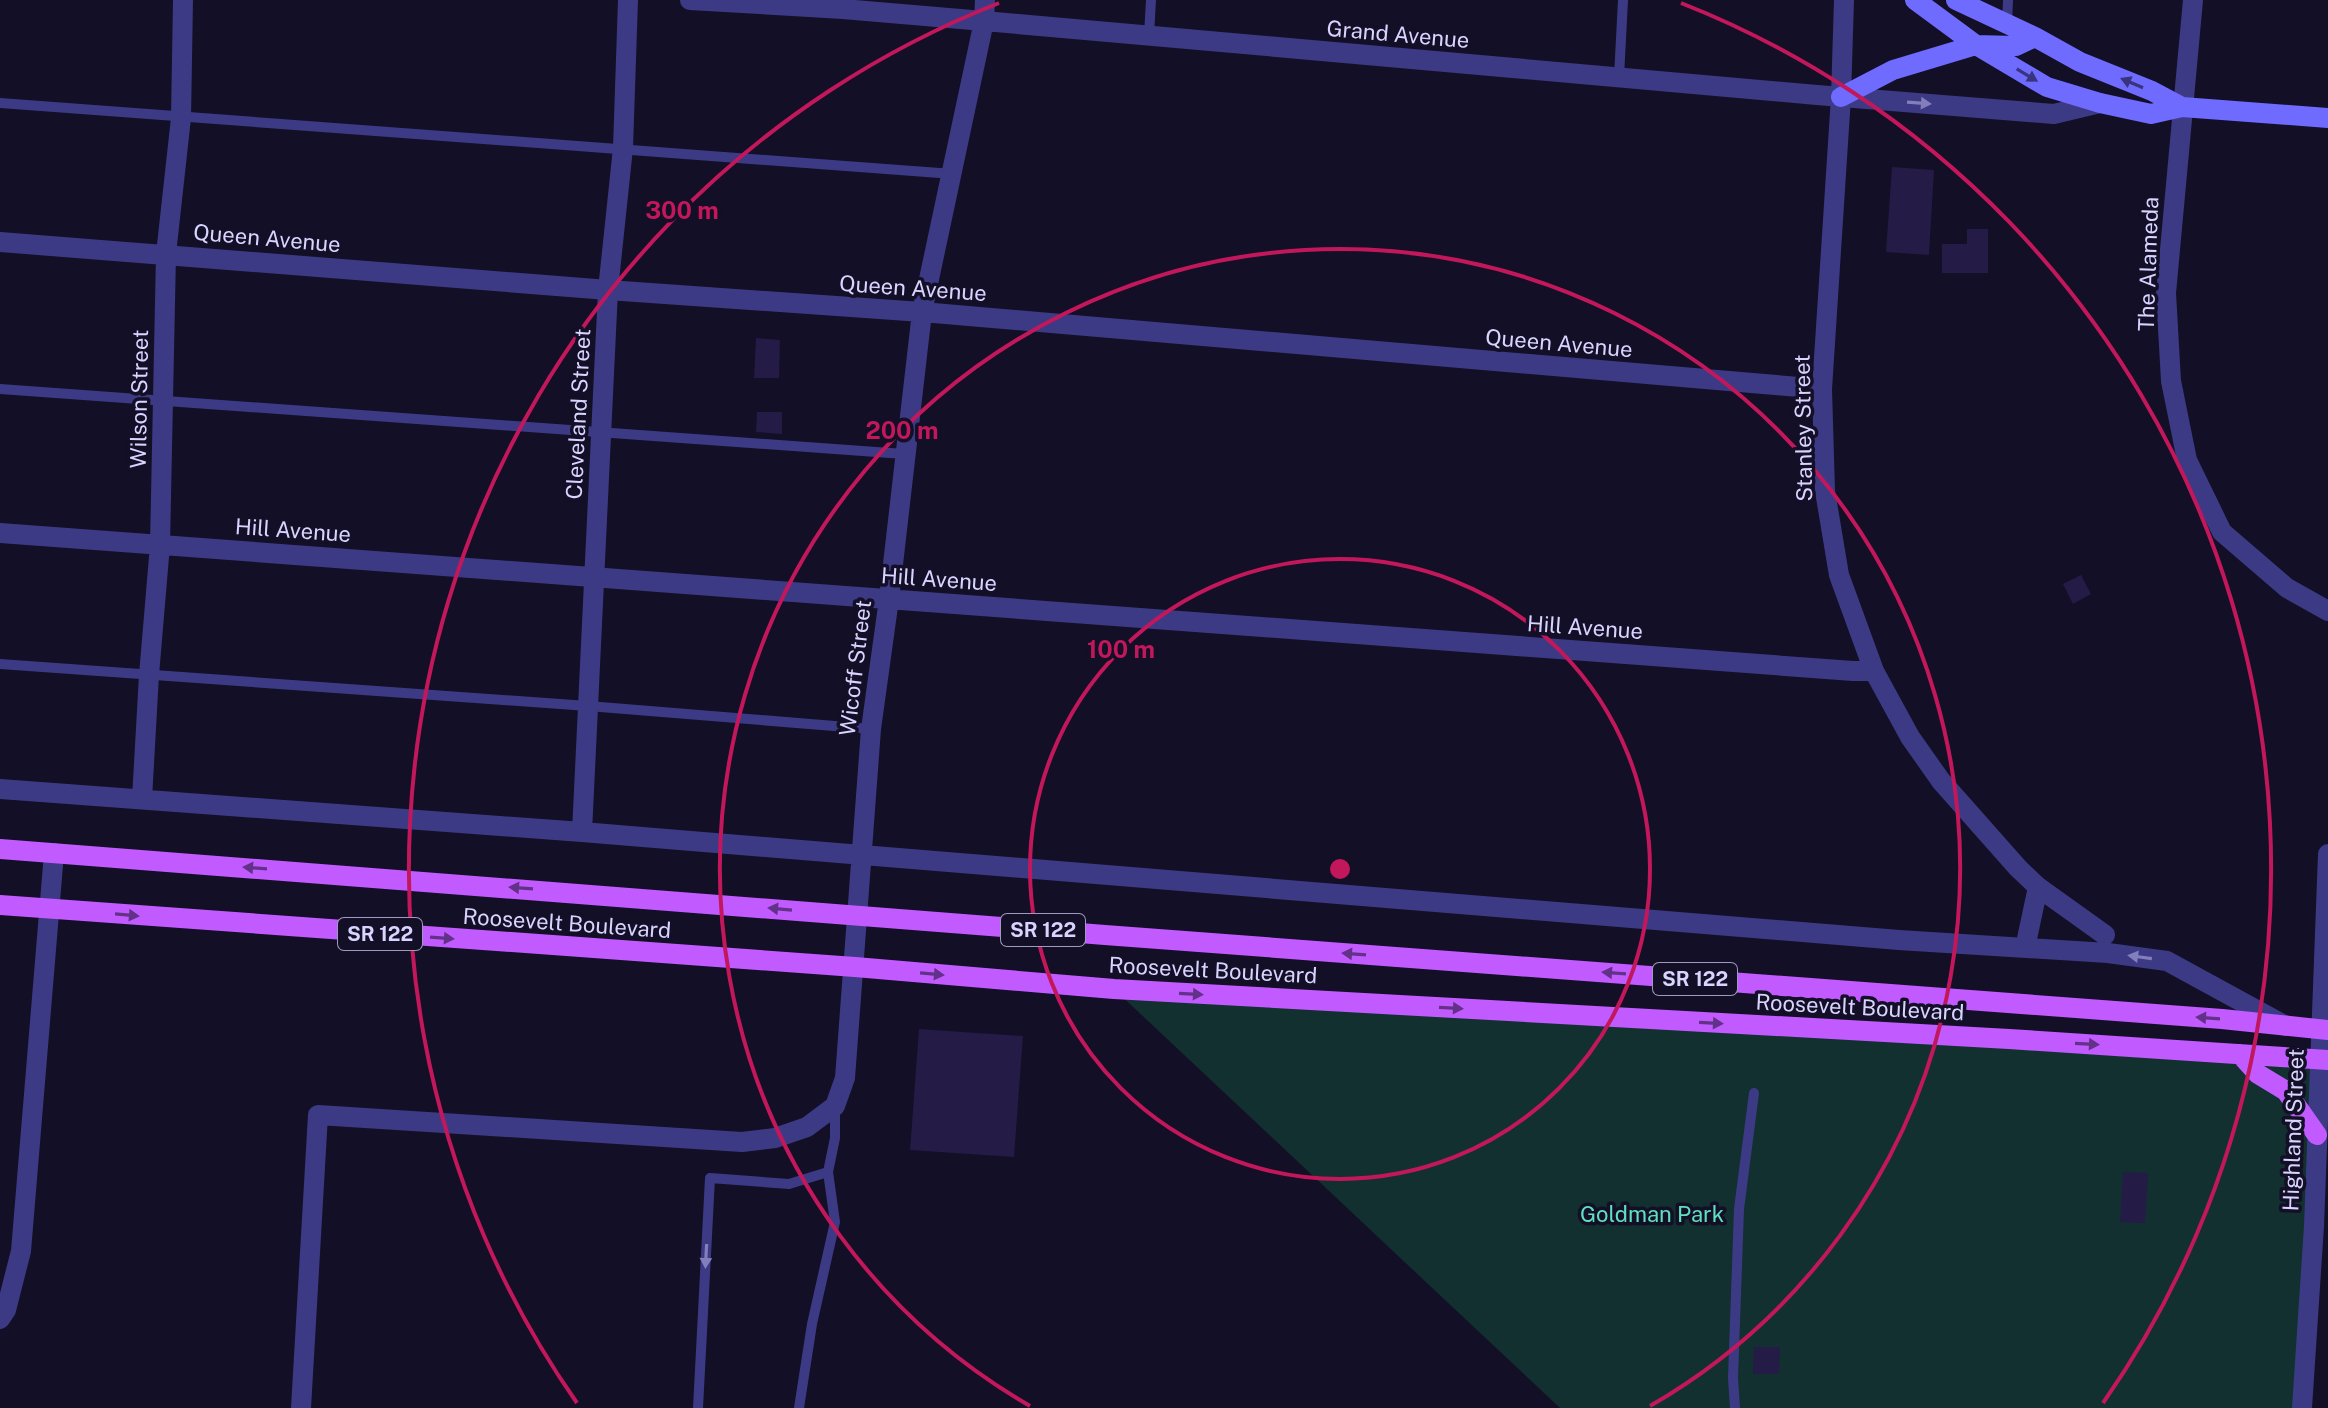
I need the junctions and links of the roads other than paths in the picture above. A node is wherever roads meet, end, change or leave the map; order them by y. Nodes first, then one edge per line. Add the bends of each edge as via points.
1 (183, 0) edge
2 (628, 0) edge
3 (690, 0) edge
4 (1151, 0) edge
5 (1623, 0) edge
6 (1844, 0) edge
7 (1915, 0) edge
8 (1956, 0) edge
9 (2008, 0) edge
10 (2193, 0) edge
11 (843, 4) edge
12 (984, 10) edge
13 (2007, 25) junction
14 (1149, 35) junction
15 (2035, 37) junction
16 (1976, 45) junction
17 (1619, 77) junction
18 (1841, 97) junction
19 (0, 103) edge
20 (2100, 103) junction
21 (2182, 107) junction
22 (181, 118) junction
23 (2328, 118) edge
24 (623, 148) junction
25 (953, 174) junction
26 (0, 242) edge
27 (166, 254) junction
28 (608, 290) junction
29 (922, 312) junction
30 (0, 389) edge
31 (1822, 389) junction
32 (164, 400) junction
33 (602, 433) junction
34 (904, 454) junction
35 (0, 533) edge
36 (160, 545) junction
37 (595, 576) junction
38 (889, 599) junction
39 (2328, 611) edge
40 (0, 664) edge
41 (1874, 671) junction
42 (149, 675) junction
43 (588, 706) junction
44 (871, 729) junction
45 (0, 789) edge
46 (142, 799) junction
47 (582, 832) junction
48 (0, 849) edge
49 (54, 853) junction
50 (2328, 854) edge
51 (860, 855) junction
52 (2038, 887) junction
53 (0, 905) edge
54 (49, 909) junction
55 (858, 916) junction
56 (2105, 935) dead end
57 (2025, 948) junction
58 (855, 967) junction
59 (2286, 1026) junction
60 (2324, 1029) edge
61 (2240, 1054) junction
62 (2324, 1060) edge
63 (1754, 1093) dead end
64 (835, 1106) junction
65 (2317, 1135) junction
66 (828, 1172) junction
67 (0, 1319) edge
68 (301, 1408) edge
69 (698, 1408) edge
70 (799, 1408) edge
71 (1735, 1408) edge
72 (2302, 1408) edge

1 - 22 street, Wilson Street
2 - 24 street, Cleveland Street
3 - 11 street, Grand Avenue
4 - 14 lane
5 - 17 lane
6 - 18 street, Stanley Street
7 - 16 street
8 - 13 street
9 - 13 lane
10 - 21 street, The Alameda
11 - 12 street, Grand Avenue
12 - 14 street, Grand Avenue
12 - 25 street, Wicoff Street
13 - 15 street
14 - 17 street, Grand Avenue
15 - 16 street via 2016,46
21 -> 15 street
16 - 18 street via 1893,70
16 -> 20 street via 2047,87
17 - 18 street, Grand Avenue
18 -> 20 street, Grand Avenue via 2054,114
18 - 31 street, Stanley Street
19 - 22 lane
20 - 21 street via 2151,114
21 - 23 street
21 - 39 street, The Alameda via 2166,293 2171,381 2187,460 2222,532 2287,588
22 - 24 lane
22 - 27 street, Wilson Street
24 - 25 lane
24 - 28 street, Cleveland Street
25 - 29 street, Wicoff Street
26 - 27 street, Queen Avenue
27 - 28 street, Queen Avenue
27 - 32 street, Wilson Street
28 - 29 street, Queen Avenue
28 - 33 street, Cleveland Street
29 - 31 street, Queen Avenue
29 - 34 street, Wicoff Street
30 - 32 lane
31 - 41 street, Stanley Street via 1825,491 1839,575
32 - 33 lane
32 - 36 street, Wilson Street
33 - 34 lane
33 - 37 street, Cleveland Street
34 - 38 street, Wicoff Street
35 - 36 street, Hill Avenue
36 - 37 street, Hill Avenue
36 - 42 street, Wilson Street
37 - 38 street, Hill Avenue
37 - 43 street, Cleveland Street
38 - 41 street, Hill Avenue
38 - 44 street, Wicoff Street
40 - 42 lane
41 - 52 street, Stanley Street via 1941,781
42 - 43 lane
42 - 46 street, Wilson Street
43 - 44 lane
43 - 47 street, Cleveland Street
44 - 51 street, Wicoff Street
45 - 46 street, Roosevelt Boulevard
46 - 47 street, Roosevelt Boulevard
47 - 51 street, Roosevelt Boulevard
48 - 49 main road, Roosevelt Boulevard / SR 122
49 - 54 street
55 -> 49 main road, Roosevelt Boulevard / SR 122
50 - 60 street, Highland Street
51 - 55 street, Wicoff Street
51 - 57 street, Roosevelt Boulevard
52 - 56 street, Stanley Street
52 - 57 street
53 - 54 main road, Roosevelt Boulevard / SR 122
54 -> 58 main road, Roosevelt Boulevard / SR 122
54 - 67 street via 21,1251
55 - 58 street, Wicoff Street
59 -> 55 main road, Roosevelt Boulevard / SR 122
59 -> 57 street, Roosevelt Boulevard via 2167,961
58 -> 61 main road, Roosevelt Boulevard / SR 122 via 1114,989
58 - 64 street, Wicoff Street via 845,1078
59 - 60 main road, Roosevelt Boulevard / SR 122
60 - 62 street, Highland Street
61 - 62 main road, Roosevelt Boulevard / SR 122
61 - 65 main road via 2258,1074 2286,1091
62 - 65 street, Highland Street
63 - 71 lane via 1739,1209
64 - 66 lane
64 - 68 street via 807,1127 742,1142 318,1115
65 - 72 street, Highland Street
66 -> 69 lane via 789,1184 710,1178
66 - 70 lane via 835,1222

